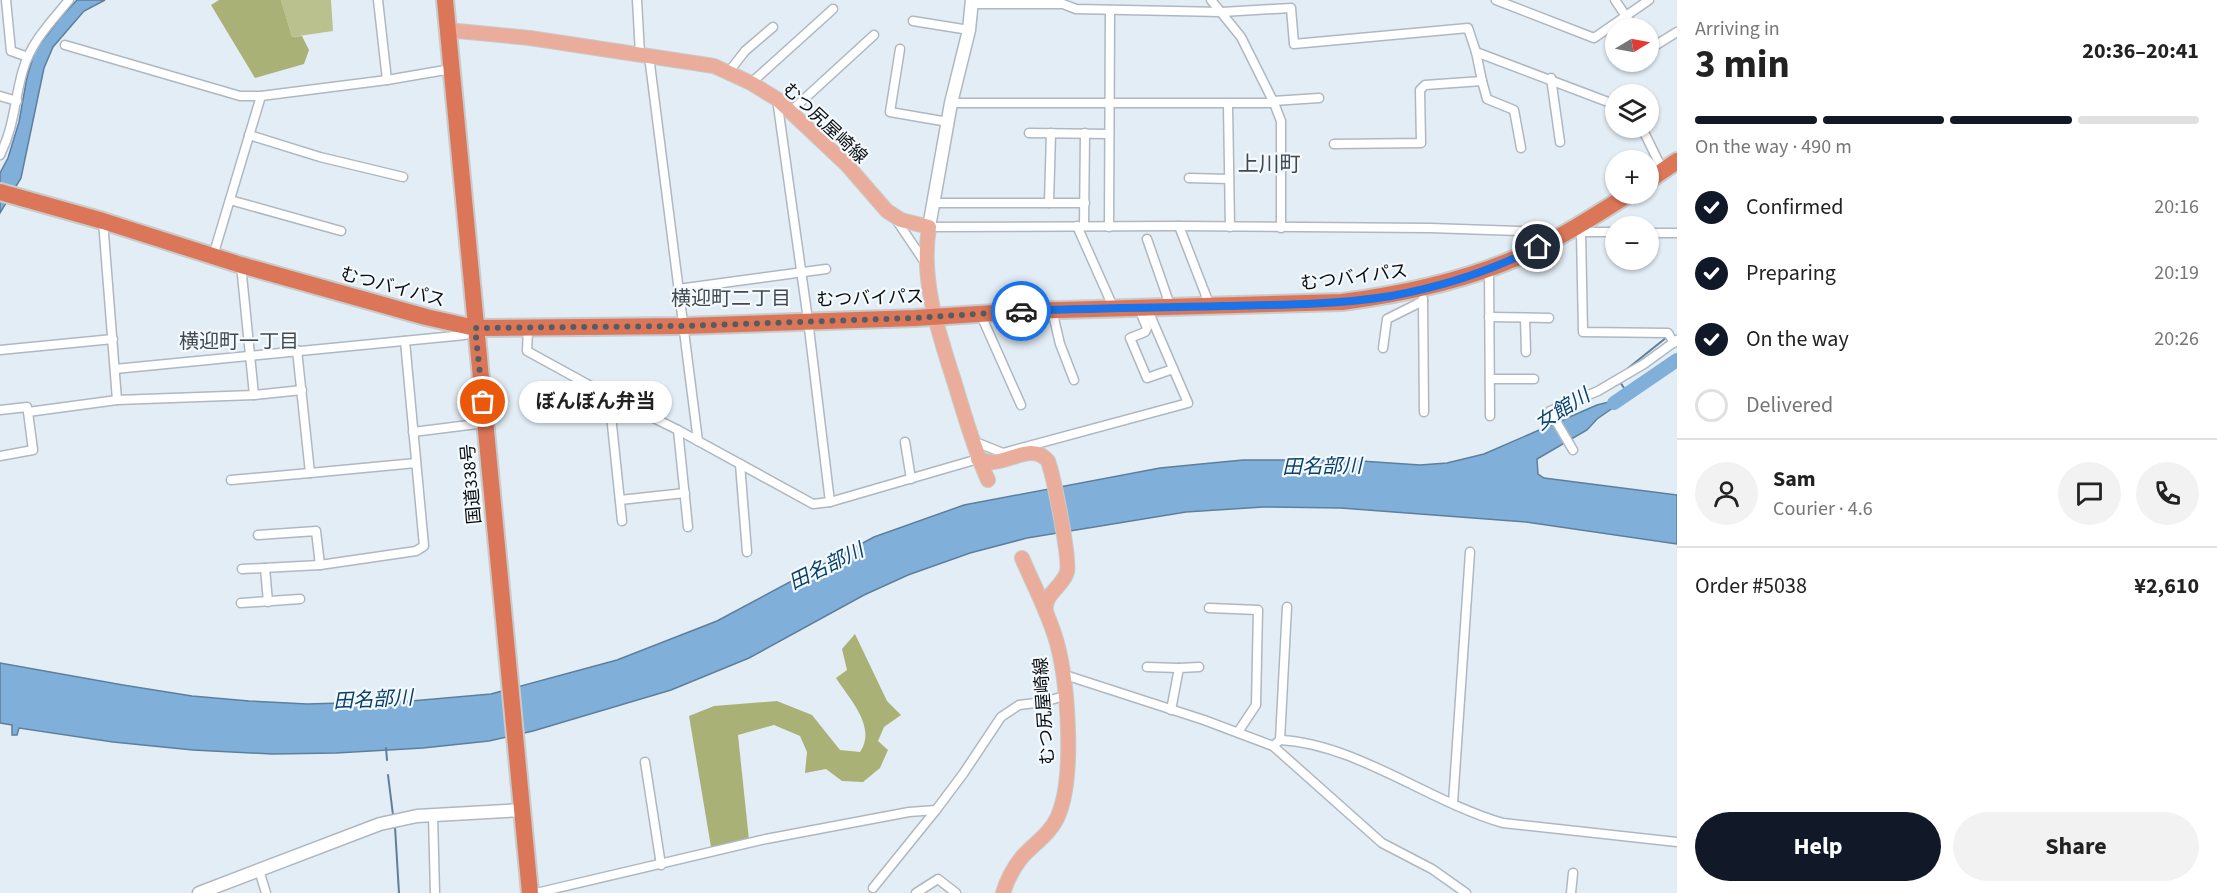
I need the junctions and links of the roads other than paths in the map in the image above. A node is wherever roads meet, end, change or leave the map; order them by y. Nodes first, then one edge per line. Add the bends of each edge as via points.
1 (6, 0) edge
2 (69, 0) edge
3 (378, 0) edge
4 (445, 0) edge
5 (637, 0) edge
6 (1211, 0) edge
7 (1496, 0) edge
8 (1615, 0) edge
9 (1649, 0) edge
10 (972, 2) edge
11 (1514, 3) edge
12 (833, 9) dead end
13 (1110, 10) junction
14 (1222, 12) junction
15 (1626, 16) junction
16 (4, 21) edge
17 (913, 21) dead end
18 (773, 27) dead end
19 (447, 30) junction
20 (969, 30) junction
21 (1677, 32) edge
22 (874, 35) dead end
23 (1659, 43) edge
24 (65, 45) dead end
25 (900, 49) dead end
26 (1476, 52) junction
27 (645, 55) junction
28 (28, 57) junction
29 (451, 69) junction
30 (729, 73) junction
31 (1551, 78) junction
32 (387, 80) junction
33 (1482, 81) junction
34 (751, 83) junction
35 (0, 96) edge
36 (261, 96) junction
37 (1319, 98) dead end
38 (777, 99) junction
39 (1605, 100) edge
40 (17, 101) junction
41 (1274, 102) junction
42 (951, 103) junction
43 (1110, 103) junction
44 (1228, 105) junction
45 (791, 111) junction
46 (948, 122) junction
47 (1029, 133) dead end
48 (1052, 133) junction
49 (1085, 134) junction
50 (1109, 134) junction
51 (249, 135) junction
52 (1647, 138) edge
53 (1560, 142) dead end
54 (1334, 144) dead end
55 (1521, 148) dead end
56 (0, 155) edge
57 (1677, 161) edge
58 (1663, 171) junction
59 (1659, 174) edge
60 (403, 177) dead end
61 (1189, 178) dead end
62 (1229, 179) junction
63 (8, 195) edge
64 (230, 200) junction
65 (933, 203) junction
66 (1049, 203) junction
67 (1085, 203) junction
68 (1615, 204) edge
69 (895, 217) junction
70 (103, 221) junction
71 (1081, 226) junction
72 (1109, 226) junction
73 (1179, 226) junction
74 (929, 227) junction
75 (1230, 227) junction
76 (1281, 228) junction
77 (1579, 229) junction
78 (341, 231) dead end
79 (1605, 231) edge
80 (1659, 233) edge
81 (1677, 233) edge
82 (1555, 238) junction
83 (1147, 239) dead end
84 (213, 256) junction
85 (926, 264) junction
86 (241, 265) junction
87 (1489, 268) junction
88 (826, 269) dead end
89 (801, 273) junction
90 (678, 289) junction
91 (1423, 295) junction
92 (1210, 306) junction
93 (1143, 308) junction
94 (1171, 308) junction
95 (1114, 309) junction
96 (1052, 310) junction
97 (980, 313) junction
98 (934, 316) junction
99 (1489, 317) junction
100 (1526, 318) junction
101 (1549, 318) dead end
102 (808, 320) junction
103 (683, 326) junction
104 (475, 328) junction
105 (528, 328) junction
106 (112, 339) junction
107 (405, 341) junction
108 (1675, 341) edge
109 (1383, 348) dead end
110 (0, 350) edge
111 (297, 350) junction
112 (1526, 352) dead end
113 (250, 355) junction
114 (115, 369) junction
115 (1173, 369) junction
116 (1533, 379) dead end
117 (1074, 380) dead end
118 (1490, 380) junction
119 (302, 390) junction
120 (254, 395) junction
121 (609, 396) junction
122 (117, 400) junction
123 (1021, 405) dead end
124 (0, 410) edge
125 (28, 412) junction
126 (1424, 412) dead end
127 (1490, 416) dead end
128 (485, 423) junction
129 (678, 430) junction
130 (413, 432) junction
131 (698, 441) junction
132 (972, 441) junction
133 (905, 442) dead end
134 (1572, 448) dead end
135 (0, 456) edge
136 (978, 459) junction
137 (416, 463) junction
138 (740, 464) junction
139 (310, 473) junction
140 (911, 478) junction
141 (231, 480) dead end
142 (988, 480) dead end
143 (684, 493) junction
144 (620, 500) junction
145 (830, 502) junction
146 (622, 521) dead end
147 (688, 527) dead end
148 (258, 535) dead end
149 (747, 552) dead end
150 (1470, 552) dead end
151 (1022, 558) dead end
152 (320, 565) junction
153 (265, 568) junction
154 (242, 569) dead end
155 (300, 599) dead end
156 (268, 602) junction
157 (242, 603) dead end
158 (1287, 607) dead end
159 (1209, 608) dead end
160 (1046, 616) junction
161 (1147, 667) dead end
162 (1199, 667) dead end
163 (1179, 668) junction
164 (1062, 674) junction
165 (1064, 696) junction
166 (1171, 710) junction
167 (1238, 732) junction
168 (1276, 743) junction
169 (645, 762) dead end
170 (1453, 803) junction
171 (523, 810) junction
172 (936, 810) junction
173 (433, 815) junction
174 (1677, 842) edge
175 (661, 866) junction
176 (259, 870) junction
177 (1573, 873) dead end
178 (873, 888) dead end
179 (199, 893) edge
180 (266, 893) edge
181 (435, 893) edge
182 (530, 893) edge
183 (536, 893) edge
184 (916, 893) edge
185 (956, 893) edge
186 (1003, 893) edge
187 (1466, 893) edge
188 (1571, 893) edge

1 - 16 street
2 - 28 street via 45,28
3 - 32 street
4 - 19 highway, 国道338号
5 - 27 street
6 - 14 street
7 - 11 street
8 - 15 street
9 - 15 street
10 - 13 street via 1063,4 1076,9
10 - 20 street
11 - 15 street via 1594,38
12 - 34 street
13 - 14 street
13 - 43 street
14 - 26 street via 1291,8 1294,44 1468,28
14 - 41 street via 1241,37
16 - 28 street via 11,51
17 - 20 street
18 - 30 street via 745,51
19 - 27 main road, むつ尻屋崎線
19 - 29 highway, 国道338号
20 - 42 street
21 - 23 street
22 - 45 street
24 - 36 street via 240,96
25 - 46 street via 890,112
26 - 31 street
26 - 33 street
27 - 30 main road, むつ尻屋崎線 via 714,66
27 - 90 street
28 - 40 street
29 - 32 street
29 - 104 highway, 国道338号
30 - 34 main road, むつ尻屋崎線
31 - 39 street
31 - 53 street
32 - 36 street
33 - 54 street via 1425,85 1420,90 1421,143
33 - 55 street via 1487,99 1514,110
34 - 38 main road, むつ尻屋崎線
35 - 40 street
36 - 51 street
37 - 41 street
38 - 45 main road, むつ尻屋崎線
38 - 89 street
40 - 56 street
41 - 44 street
41 - 76 street via 1281,121
42 - 43 street
42 - 46 street
43 - 44 street
43 - 50 street
44 - 62 street
45 - 69 main road, むつ尻屋崎線
46 - 65 street
47 - 48 street
48 - 49 street
48 - 66 street
49 - 50 street
49 - 67 street
50 - 72 street
51 - 60 street
51 - 64 street
52 - 58 street
57 - 58 highway
58 - 59 highway
61 - 62 street
62 - 75 street
63 - 70 highway, むつバイパス
64 - 78 street
64 - 84 street
65 - 66 street
65 - 74 street
66 - 67 street
67 - 71 street
68 - 77 highway, むつバイパス
69 - 74 main road, むつ尻屋崎線
69 - 85 street
70 - 84 highway, むつバイパス
70 - 106 street
71 - 72 street
71 - 74 street
71 - 95 street
72 - 73 street
73 - 75 street
73 - 92 street
74 - 85 main road
75 - 76 street
76 - 82 street via 1546,232
77 - 79 street
77 - 82 highway, むつバイパス
77 - 108 street via 1583,332 1668,333
80 - 81 street
82 - 87 highway, むつバイパス
83 - 94 street
84 - 86 highway, むつバイパス
85 - 98 main road
86 - 104 highway, むつバイパス
86 - 113 street
87 - 91 highway, むつバイパス
87 - 99 street
88 - 89 street
89 - 90 street
89 - 102 street
90 - 103 street
91 - 92 highway, むつバイパス
91 - 109 street via 1387,319
91 - 126 street
92 - 94 highway, むつバイパス
93 - 94 highway, むつバイパス
93 - 95 highway, むつバイパス
93 - 115 street
93 - 115 street via 1147,328 1130,338 1147,378
95 - 96 highway, むつバイパス
96 - 97 highway, むつバイパス
96 - 117 street
97 - 98 highway, むつバイパス
97 - 123 street
98 - 102 highway, むつバイパス
98 - 132 main road
99 - 100 street
99 - 118 street
100 - 101 street
100 - 112 street
102 - 103 highway, むつバイパス
102 - 145 street
103 - 105 highway, むつバイパス
103 - 131 street
104 - 105 highway, むつバイパス
104 - 107 street via 465,335
104 - 128 highway, 国道338号
105 - 121 street via 527,351
106 - 110 street
106 - 114 street
107 - 111 street
107 - 130 street
108 - 134 street via 1598,391 1550,411
111 - 113 street
111 - 119 street
113 - 114 street
113 - 120 street
114 - 122 street
115 - 132 street via 1188,403 1003,453
116 - 118 street
118 - 127 street
119 - 120 street
119 - 139 street
120 - 122 street
121 - 129 street
121 - 144 street
122 - 125 street
124 - 125 street via 27,407
125 - 135 street via 33,450
128 - 130 street
128 - 171 highway, 国道338号
129 - 131 street
129 - 143 street
130 - 137 street
131 - 138 street
132 - 136 main road
133 - 140 street
136 - 140 street
136 - 142 main road
136 - 160 main road via 993,462 1035,452 1044,456 1052,471 1067,571 1045,604
137 - 139 street
137 - 152 street via 424,546 416,551
138 - 145 street via 813,504
138 - 149 street
139 - 141 street
140 - 145 street
143 - 144 street
143 - 147 street
144 - 146 street
148 - 152 street via 316,531
150 - 170 street
151 - 160 main road, むつ尻屋崎線
152 - 153 street
153 - 154 street
153 - 156 street
155 - 156 street
156 - 157 street
158 - 168 street
159 - 167 street via 1258,610 1256,705
160 - 164 main road, むつ尻屋崎線 via 1057,644
161 - 163 street
162 - 163 street
163 - 166 street
164 - 165 main road, むつ尻屋崎線
164 - 166 street
165 - 172 street via 1019,705 1001,717
165 - 186 main road, むつ尻屋崎線 via 1067,765 1061,808 1053,826 1012,871
166 - 167 street
167 - 168 street
168 - 170 street via 1314,744
168 - 187 street via 1382,843 1432,869
169 - 175 street
170 - 174 street via 1503,823
171 - 173 street
171 - 182 highway, 国道338号
172 - 175 street via 766,839
172 - 178 street
173 - 176 street via 380,824
173 - 181 street
175 - 183 street
176 - 179 street
176 - 180 street
177 - 188 street
184 - 185 street via 938,879

